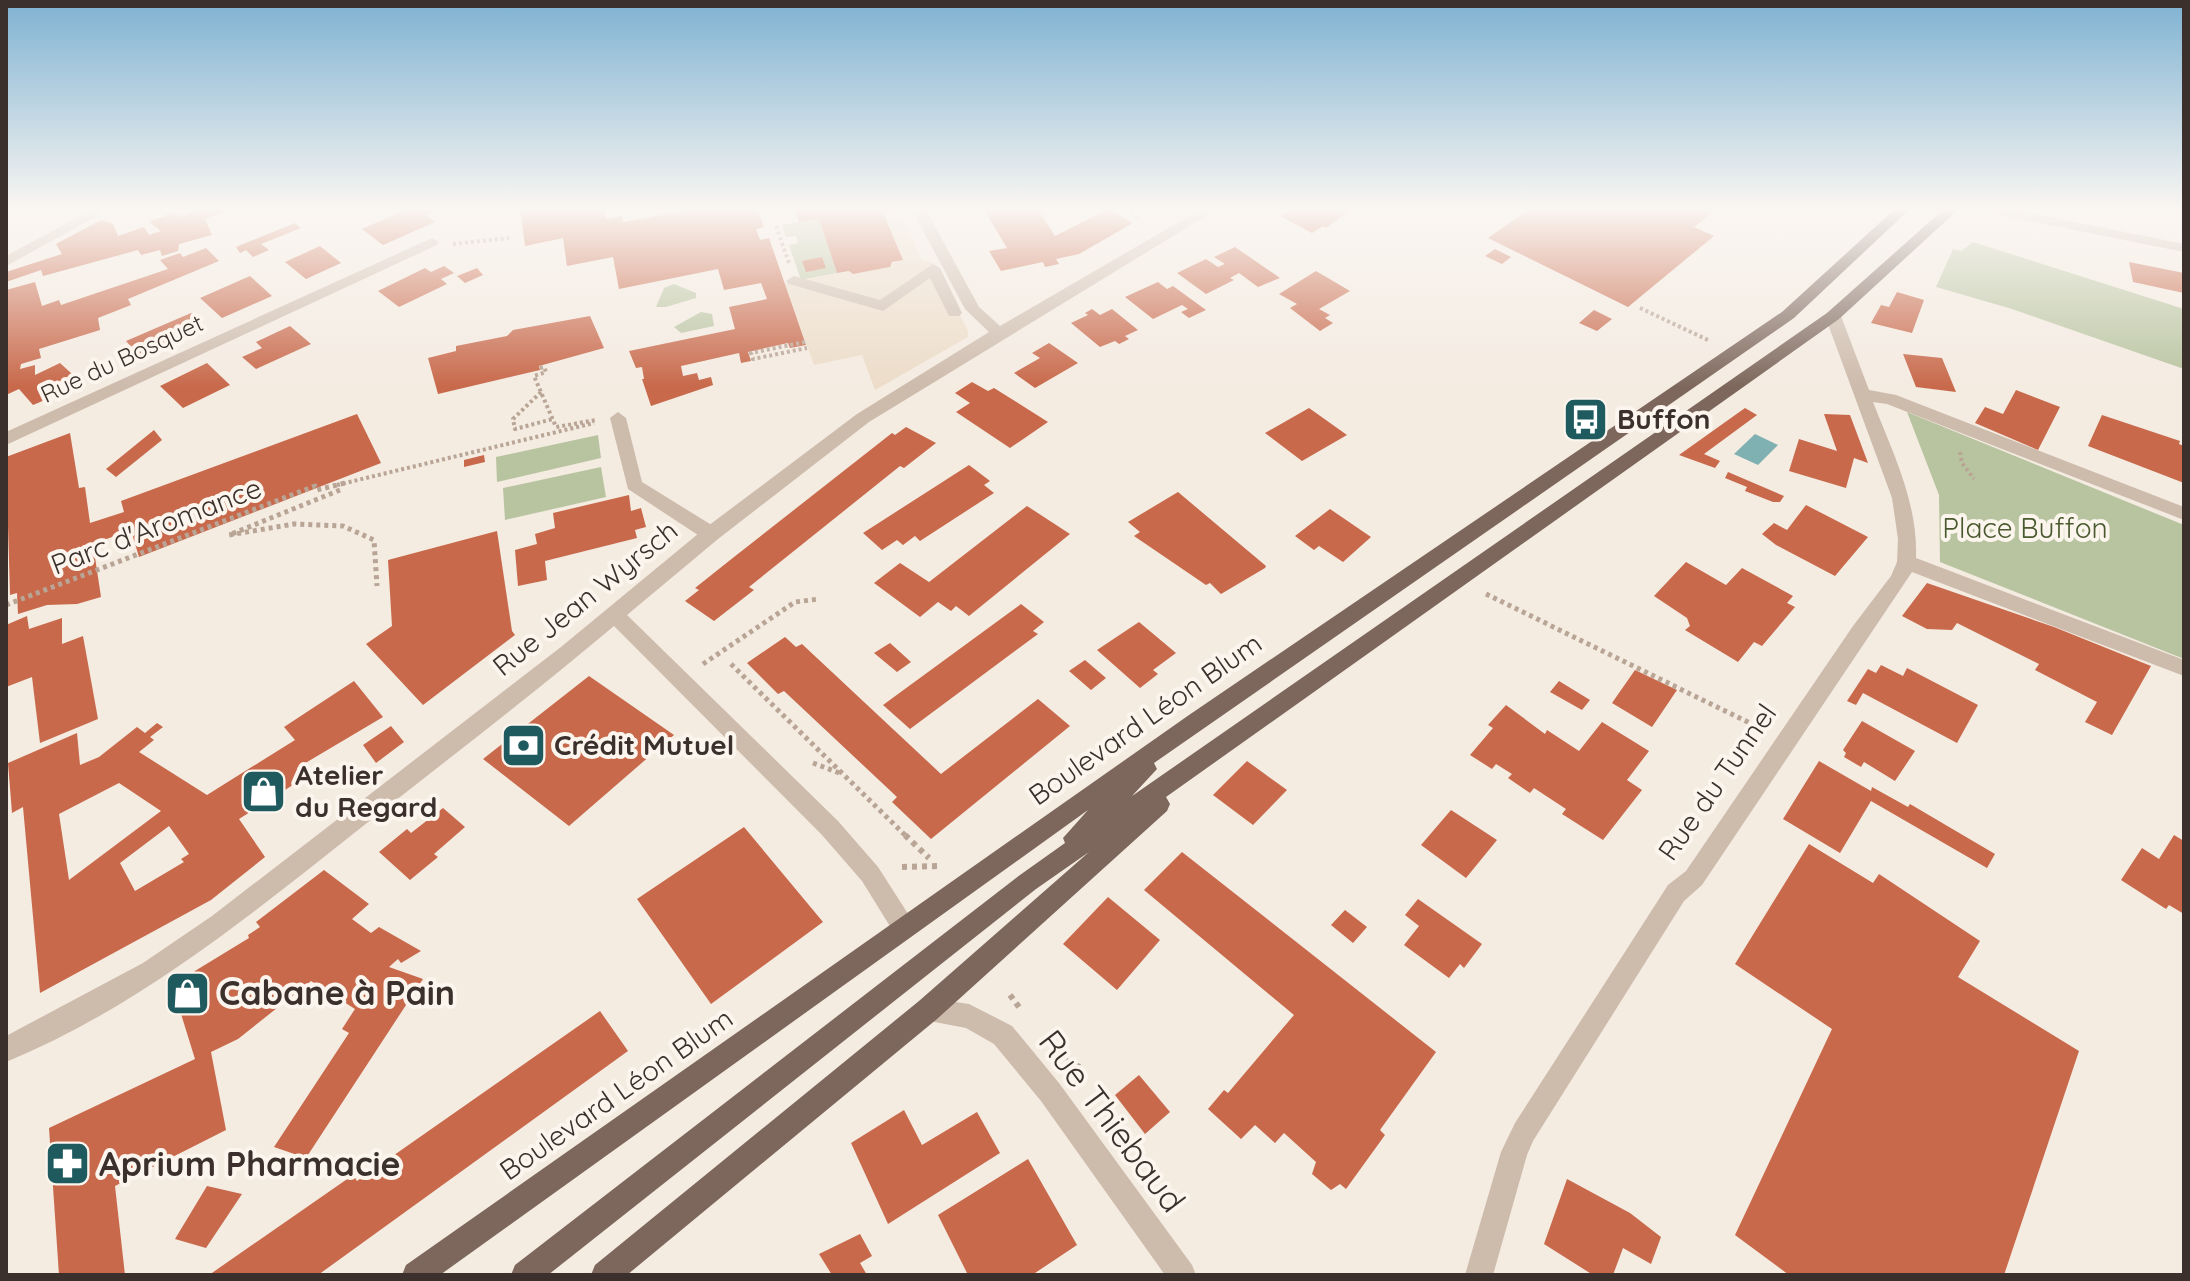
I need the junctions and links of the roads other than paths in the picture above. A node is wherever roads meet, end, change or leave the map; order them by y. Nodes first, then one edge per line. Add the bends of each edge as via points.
1 (376, 268) edge
2 (951, 268) edge
3 (1110, 268) edge
4 (1839, 268) edge
5 (1887, 268) edge
6 (794, 281) road end
7 (954, 313) dead end
8 (1833, 316) junction
9 (999, 333) junction
10 (1864, 395) junction
11 (618, 418) dead end
12 (6, 439) edge
13 (2184, 514) edge
14 (711, 534) junction
15 (1906, 562) junction
16 (614, 614) junction
17 (2184, 668) edge
18 (1196, 721) junction
19 (1226, 744) junction
20 (1028, 882) junction
21 (904, 928) junction
22 (928, 1010) junction
23 (6, 1049) edge
24 (416, 1275) edge
25 (525, 1275) edge
26 (605, 1275) edge
27 (1182, 1275) edge
28 (1479, 1275) edge

1 - 12 street, Rue du Bosquet
2 - 9 street via 973,309
3 - 9 street, Rue Jean Wyrsch
4 - 18 main road, Boulevard Léon Blum via 1788,315
5 - 8 main road
6 - 7 street via 883,306 933,268
8 - 10 street, Rue du Tunnel
8 - 19 main road
9 - 14 street, Rue Jean Wyrsch via 863,418
10 - 13 street via 1890,399
10 - 15 street, Rue du Tunnel via 1901,498 1907,523
11 - 14 street via 634,485
14 - 16 street, Rue Jean Wyrsch
15 - 17 street
15 - 28 street, Rue du Tunnel via 1694,878 1676,893 1524,1132
16 - 21 street via 763,759 870,874
16 - 23 street, Rue Jean Wyrsch via 220,924 152,971
18 - 20 main road
18 - 21 main road, Boulevard Léon Blum
19 - 20 main road
19 - 22 main road
20 - 25 main road
21 - 24 main road, Boulevard Léon Blum
22 - 26 main road
22 - 27 street, Rue Thiebaud via 969,1016 1003,1035

